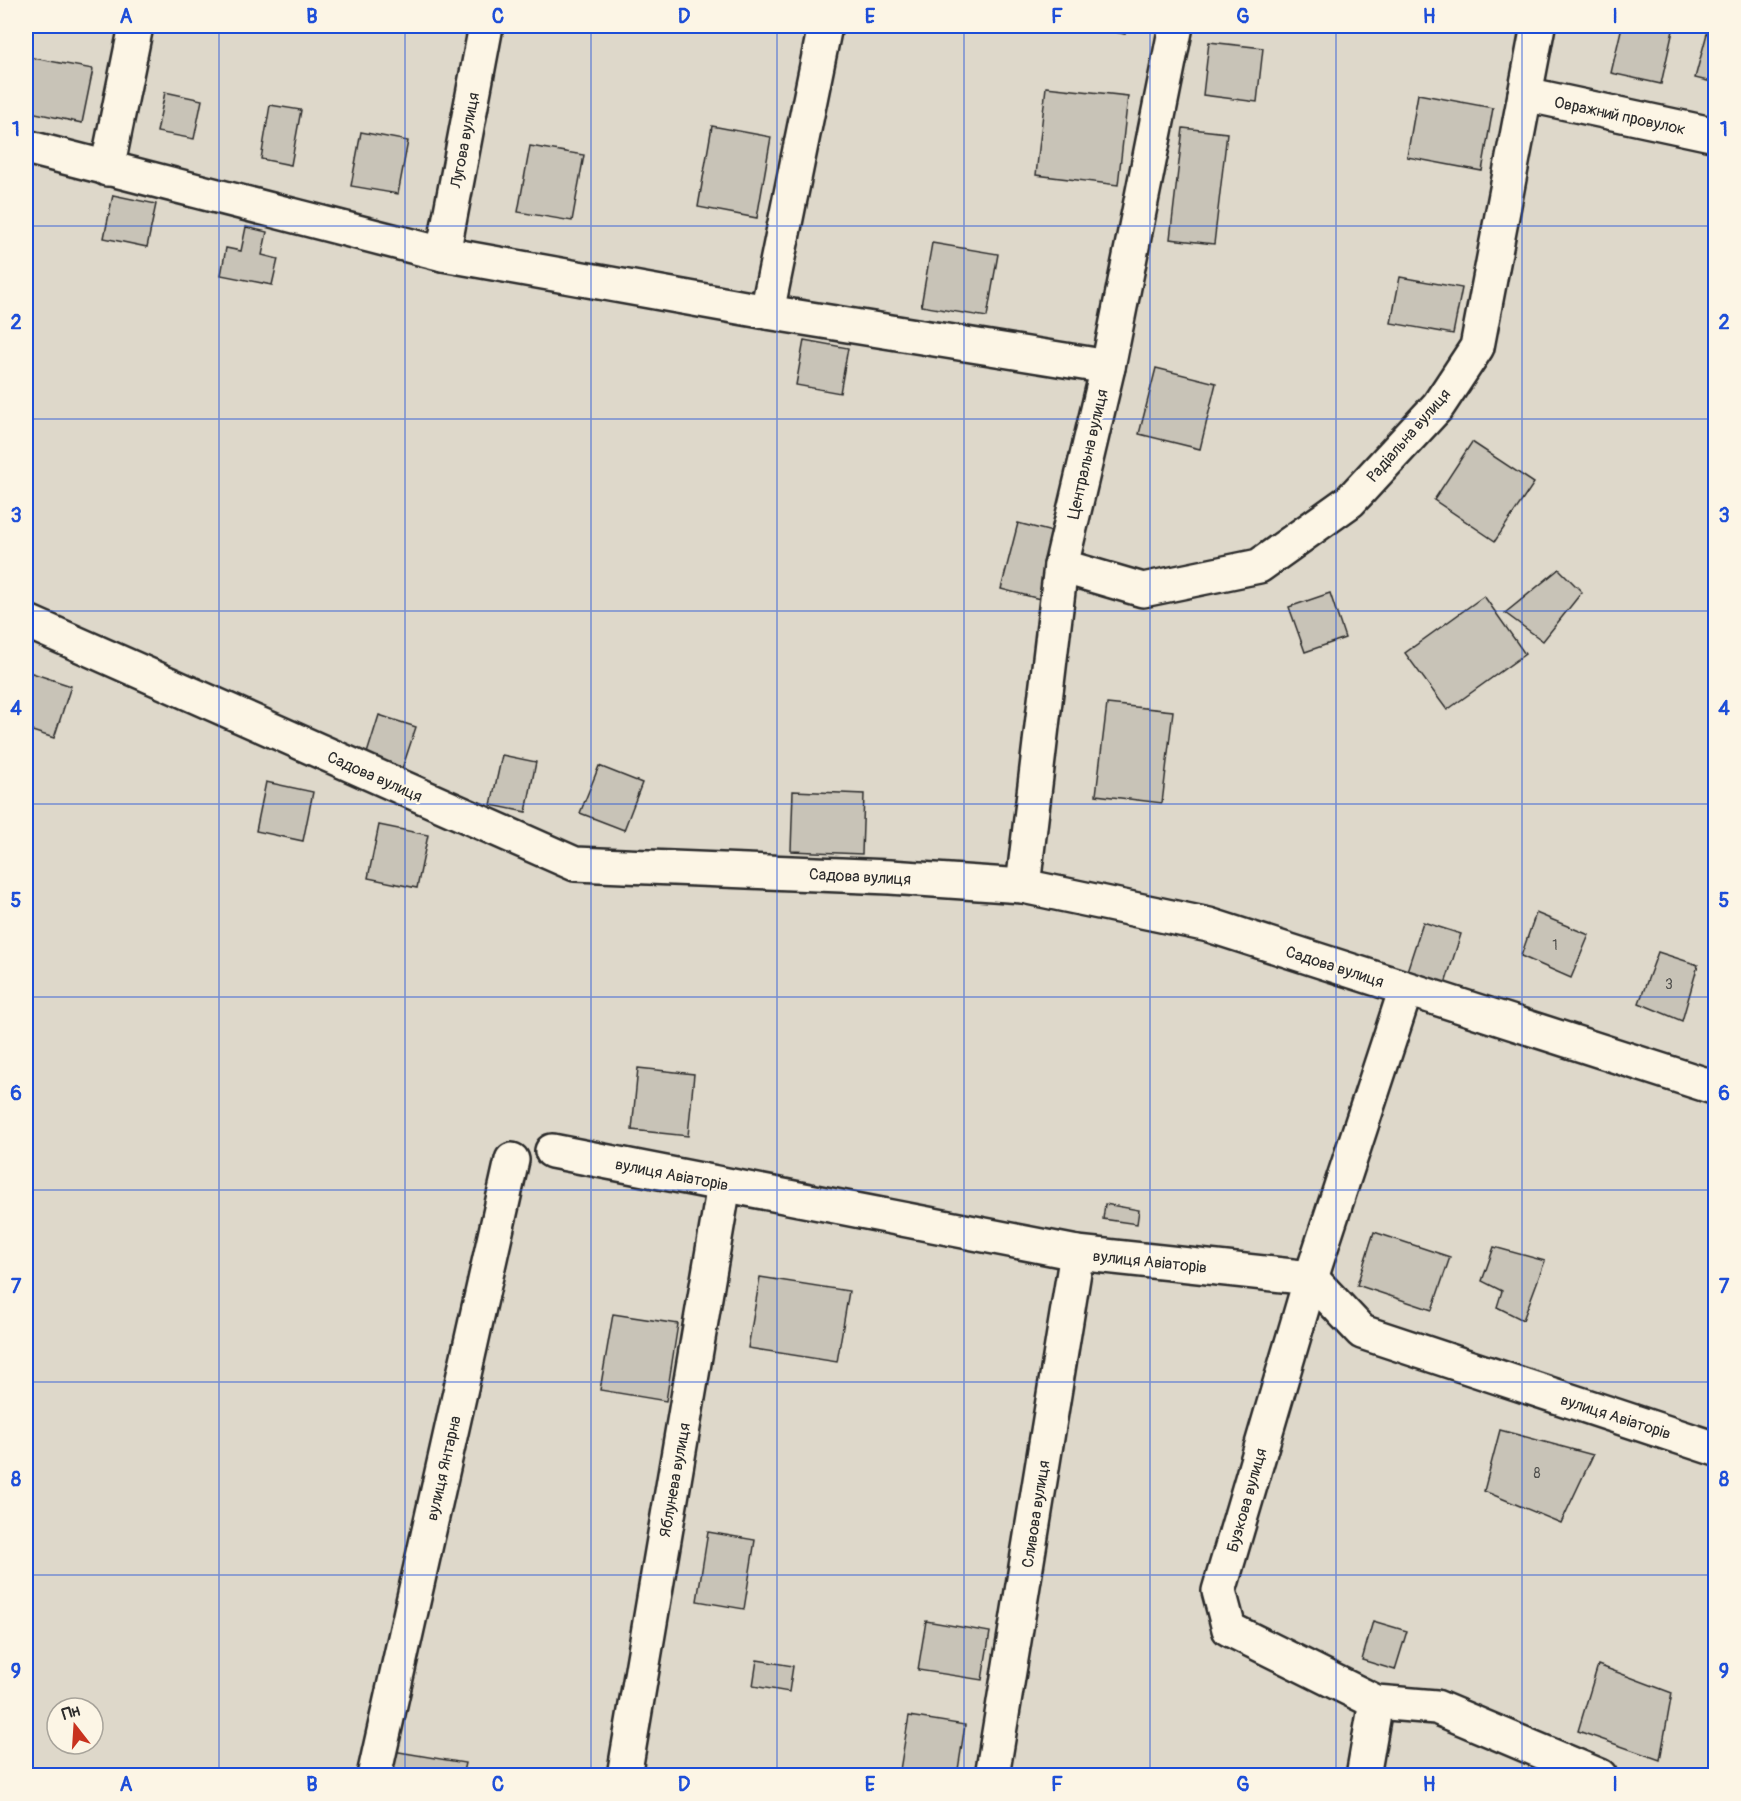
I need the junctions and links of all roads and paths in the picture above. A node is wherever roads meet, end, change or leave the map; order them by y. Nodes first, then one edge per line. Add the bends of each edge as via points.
1 (136, 26) edge
2 (486, 26) edge
3 (825, 26) edge
4 (1176, 26) edge
5 (1539, 26) edge
6 (1525, 94) junction
7 (1716, 135) edge
8 (26, 147) edge
9 (107, 169) junction
10 (443, 254) junction
11 (767, 312) junction
12 (1108, 367) junction
13 (1061, 566) junction
14 (26, 621) edge
15 (1023, 886) junction
16 (1406, 989) junction
17 (1716, 1088) edge
18 (552, 1150) dead end
19 (512, 1160) dead end
20 (724, 1185) junction
21 (1077, 1253) junction
22 (1311, 1278) junction
23 (1716, 1449) edge
24 (1376, 1702) junction
25 (374, 1776) edge
26 (624, 1776) edge
27 (992, 1776) edge
28 (1363, 1776) edge
29 (1600, 1776) edge

1 - 9 street
2 - 10 street, Лугова вулиця
3 - 11 street
4 - 12 street, Центральна вулиця
5 - 6 street, Радіальна вулиця
6 - 7 street, Овражний провулок
6 - 13 street, Радіальна вулиця via 1477,347 1438,406 1350,501 1259,566 1143,590
8 - 9 street
9 - 10 street
10 - 11 street
11 - 12 street
12 - 13 street, Центральна вулиця
13 - 15 street, Центральна вулиця
14 - 15 street, Садова вулиця via 575,864
15 - 16 street, Садова вулиця via 1209,925
16 - 17 street, Садова вулиця
16 - 22 street, Бузкова вулиця
18 - 20 street, вулиця Авіаторів
19 - 25 street, вулиця Янтарна
20 - 21 street, вулиця Авіаторів
20 - 26 street, Яблунева вулиця
21 - 22 street, вулиця Авіаторів
21 - 27 street, Сливова вулиця
22 - 23 street, вулиця Авіаторів via 1362,1332
22 - 24 street, Бузкова вулиця via 1219,1591 1229,1629
24 - 28 street
24 - 29 street, Бузкова вулиця via 1436,1707

